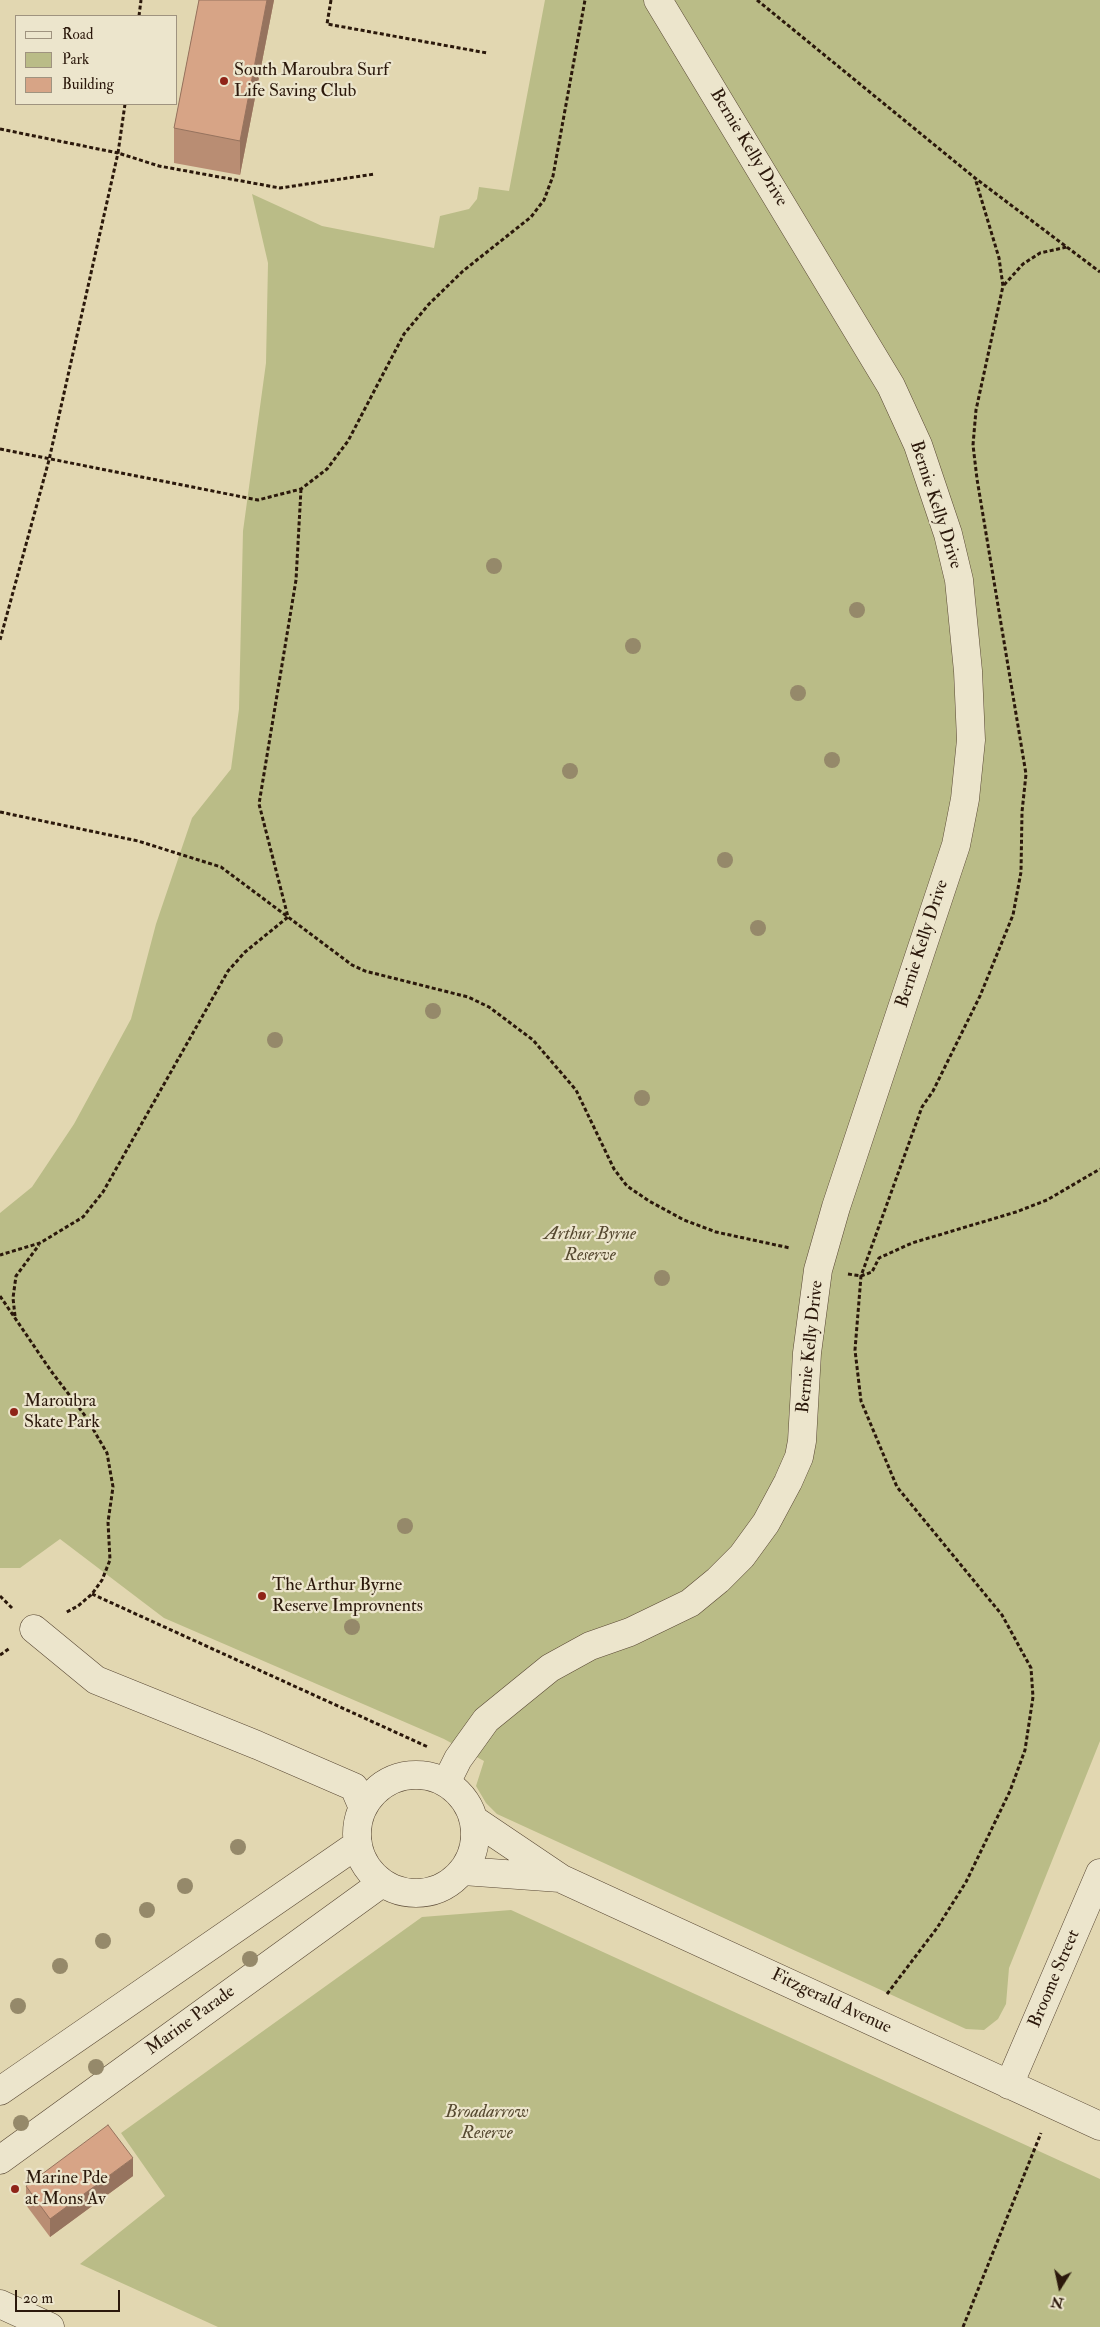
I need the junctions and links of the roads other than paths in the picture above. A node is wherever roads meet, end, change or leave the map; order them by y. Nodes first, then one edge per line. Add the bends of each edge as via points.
1 (658, 0) edge
2 (34, 1629) dead end
3 (446, 1783) junction
4 (363, 1808) junction
5 (473, 1818) junction
6 (358, 1844) junction
7 (464, 1871) junction
8 (1100, 1873) edge
9 (562, 1878) junction
10 (382, 1883) junction
11 (1009, 2084) junction
12 (0, 2090) edge
13 (1100, 2126) edge
14 (0, 2160) edge
15 (0, 2304) edge
16 (50, 2327) edge

1 - 3 street, Bernie Kelly Drive via 891,386 918,445 948,534 959,580 971,740 965,800 956,845 818,1270 799,1457 788,1482 766,1523 742,1556 690,1604 630,1632 590,1646 550,1668 486,1720 458,1759
2 - 4 street via 96,1680 354,1787
3 - 4 street via 421,1775 386,1782 372,1794
3 - 5 street via 466,1801
4 - 6 street via 358,1823
5 - 7 street via 475,1837
5 - 9 street, Fitzgerald Avenue
6 - 10 street via 366,1866
6 - 12 street
7 - 9 street, Fitzgerald Avenue
7 - 10 street via 434,1891 416,1894
8 - 11 street, Broome Street
9 - 11 street, Fitzgerald Avenue
10 - 14 street, Marine Parade
11 - 13 street, Fitzgerald Avenue
15 - 16 street

